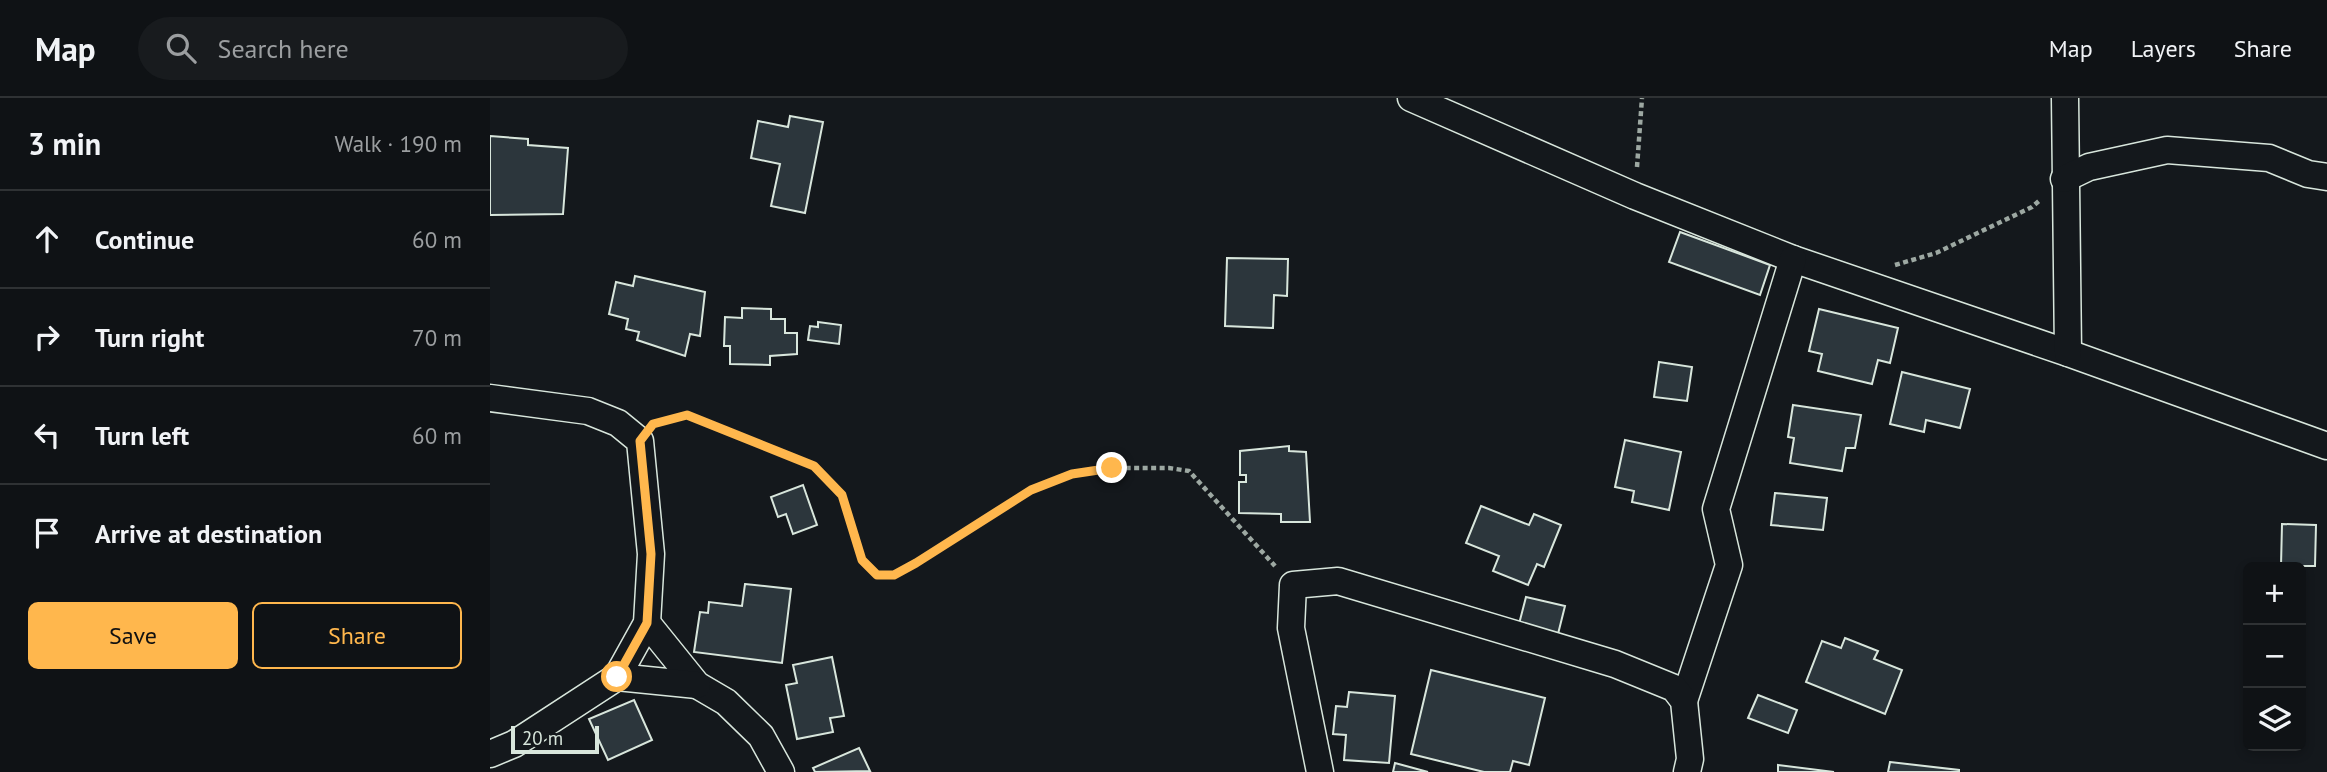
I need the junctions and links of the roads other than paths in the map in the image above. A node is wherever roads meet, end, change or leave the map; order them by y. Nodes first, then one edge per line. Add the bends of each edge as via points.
1 (1411, 98) edge
2 (2065, 98) edge
3 (2327, 177) edge
4 (2064, 178) junction
5 (1793, 260) junction
6 (2068, 353) junction
7 (490, 398) edge
8 (2327, 446) edge
9 (647, 623) junction
10 (617, 677) junction
11 (697, 685) junction
12 (1684, 701) junction
13 (490, 754) edge
14 (780, 772) edge
15 (1320, 772) edge
16 (1687, 772) edge

1 - 5 street
2 - 4 street
3 - 4 street via 2269,158 2167,150 2089,167
4 - 6 street
5 - 6 street
5 - 12 street via 1716,509 1729,565
6 - 8 street
7 - 9 street via 588,411 618,423 640,441 651,554
9 - 10 street
9 - 11 street
10 - 11 street
10 - 13 street via 514,744
11 - 14 street via 726,702 761,736
12 - 15 street via 1674,688 1615,664 1376,592 1338,581 1293,585 1290,628
12 - 16 street via 1690,759

